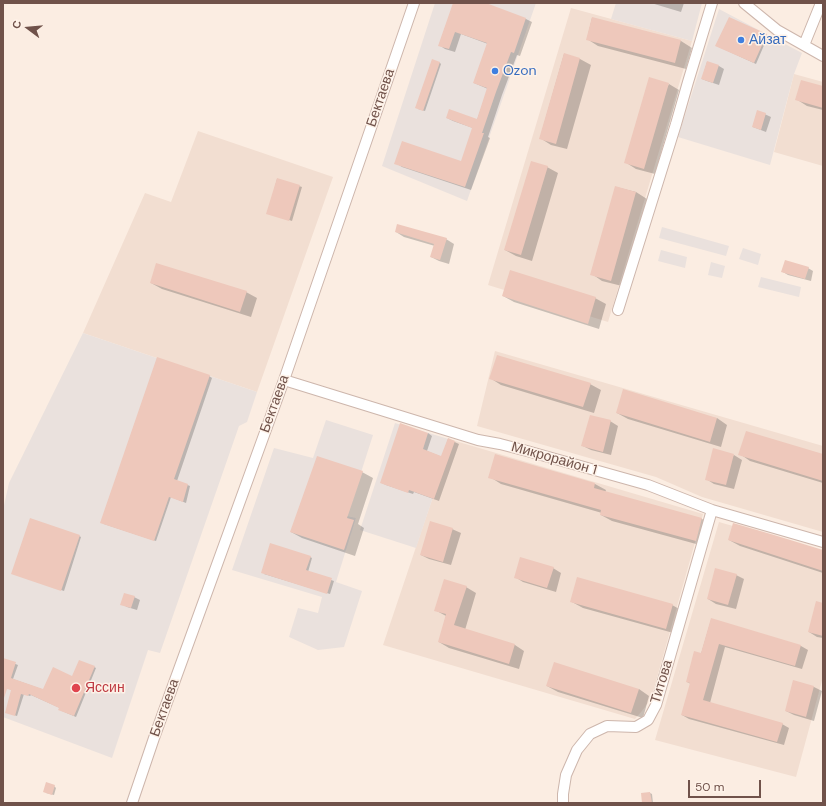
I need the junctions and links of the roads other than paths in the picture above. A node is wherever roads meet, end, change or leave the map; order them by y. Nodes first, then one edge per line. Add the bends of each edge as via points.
1 (414, 3) edge
2 (712, 3) edge
3 (744, 3) edge
4 (821, 3) edge
5 (804, 46) junction
6 (823, 56) edge
7 (618, 310) dead end
8 (284, 380) junction
9 (712, 510) junction
10 (823, 542) edge
11 (132, 803) edge
12 (563, 803) edge

1 - 8 street, Бектаева
2 - 7 street
3 - 5 street via 777,30
4 - 5 street
5 - 6 street
8 - 9 street, Микрорайон 1 via 478,440 648,485
8 - 11 street, Бектаева
9 - 10 street, Микрорайон 1
9 - 12 street, Титова via 656,705 648,720 636,726 607,726 590,734 577,750 566,775

